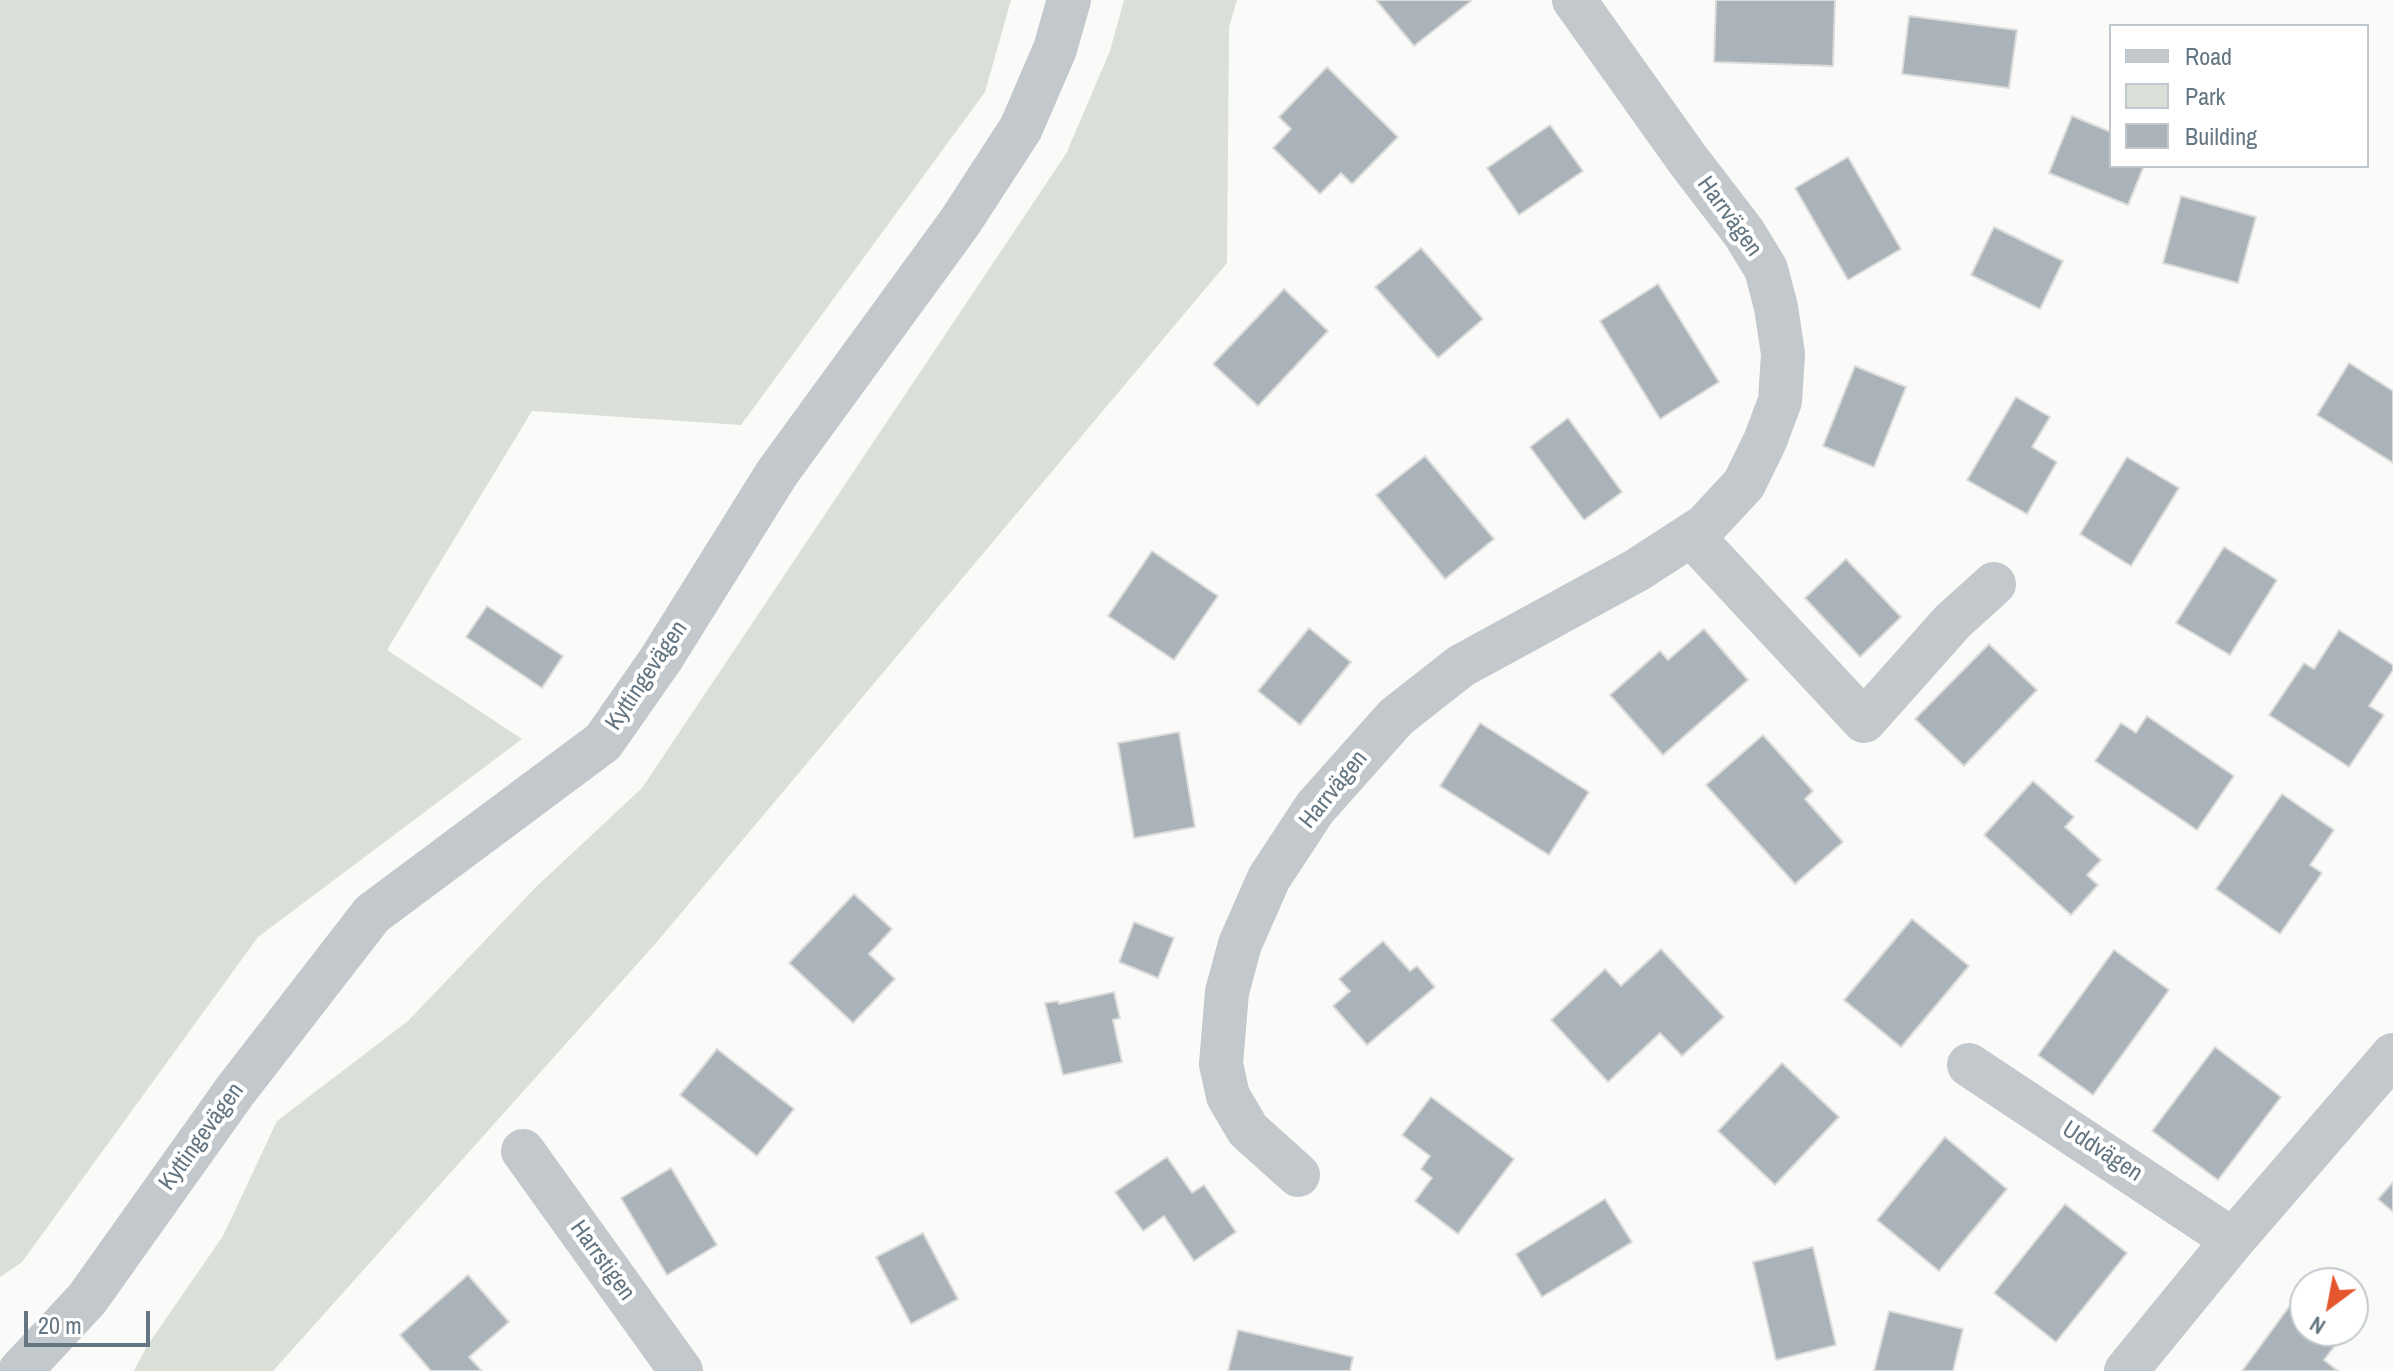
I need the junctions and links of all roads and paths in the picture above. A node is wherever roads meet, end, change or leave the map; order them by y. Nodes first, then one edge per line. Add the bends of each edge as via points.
1 (1069, 0) edge
2 (1574, 0) edge
3 (1692, 536) junction
4 (1994, 584) dead end
5 (2393, 1055) edge
6 (1969, 1065) dead end
7 (523, 1151) dead end
8 (1298, 1175) dead end
9 (2233, 1240) junction
10 (20, 1371) edge
11 (681, 1371) edge
12 (2126, 1371) edge

1 - 10 street, Kyttingevägen via 1055,49 1021,128 960,222 777,473 603,742 372,914 235,1091 87,1299
2 - 3 street, Harrvägen via 1744,233 1766,269 1776,307 1783,354 1780,401 1744,484
3 - 4 street via 1864,721 1953,621
3 - 8 street, Harrvägen via 1461,666 1396,717 1315,808 1269,878 1233,968 1221,1064 1228,1096 1248,1130
5 - 9 street
6 - 9 street, Uddvägen
7 - 11 street, Harrstigen
9 - 12 street

